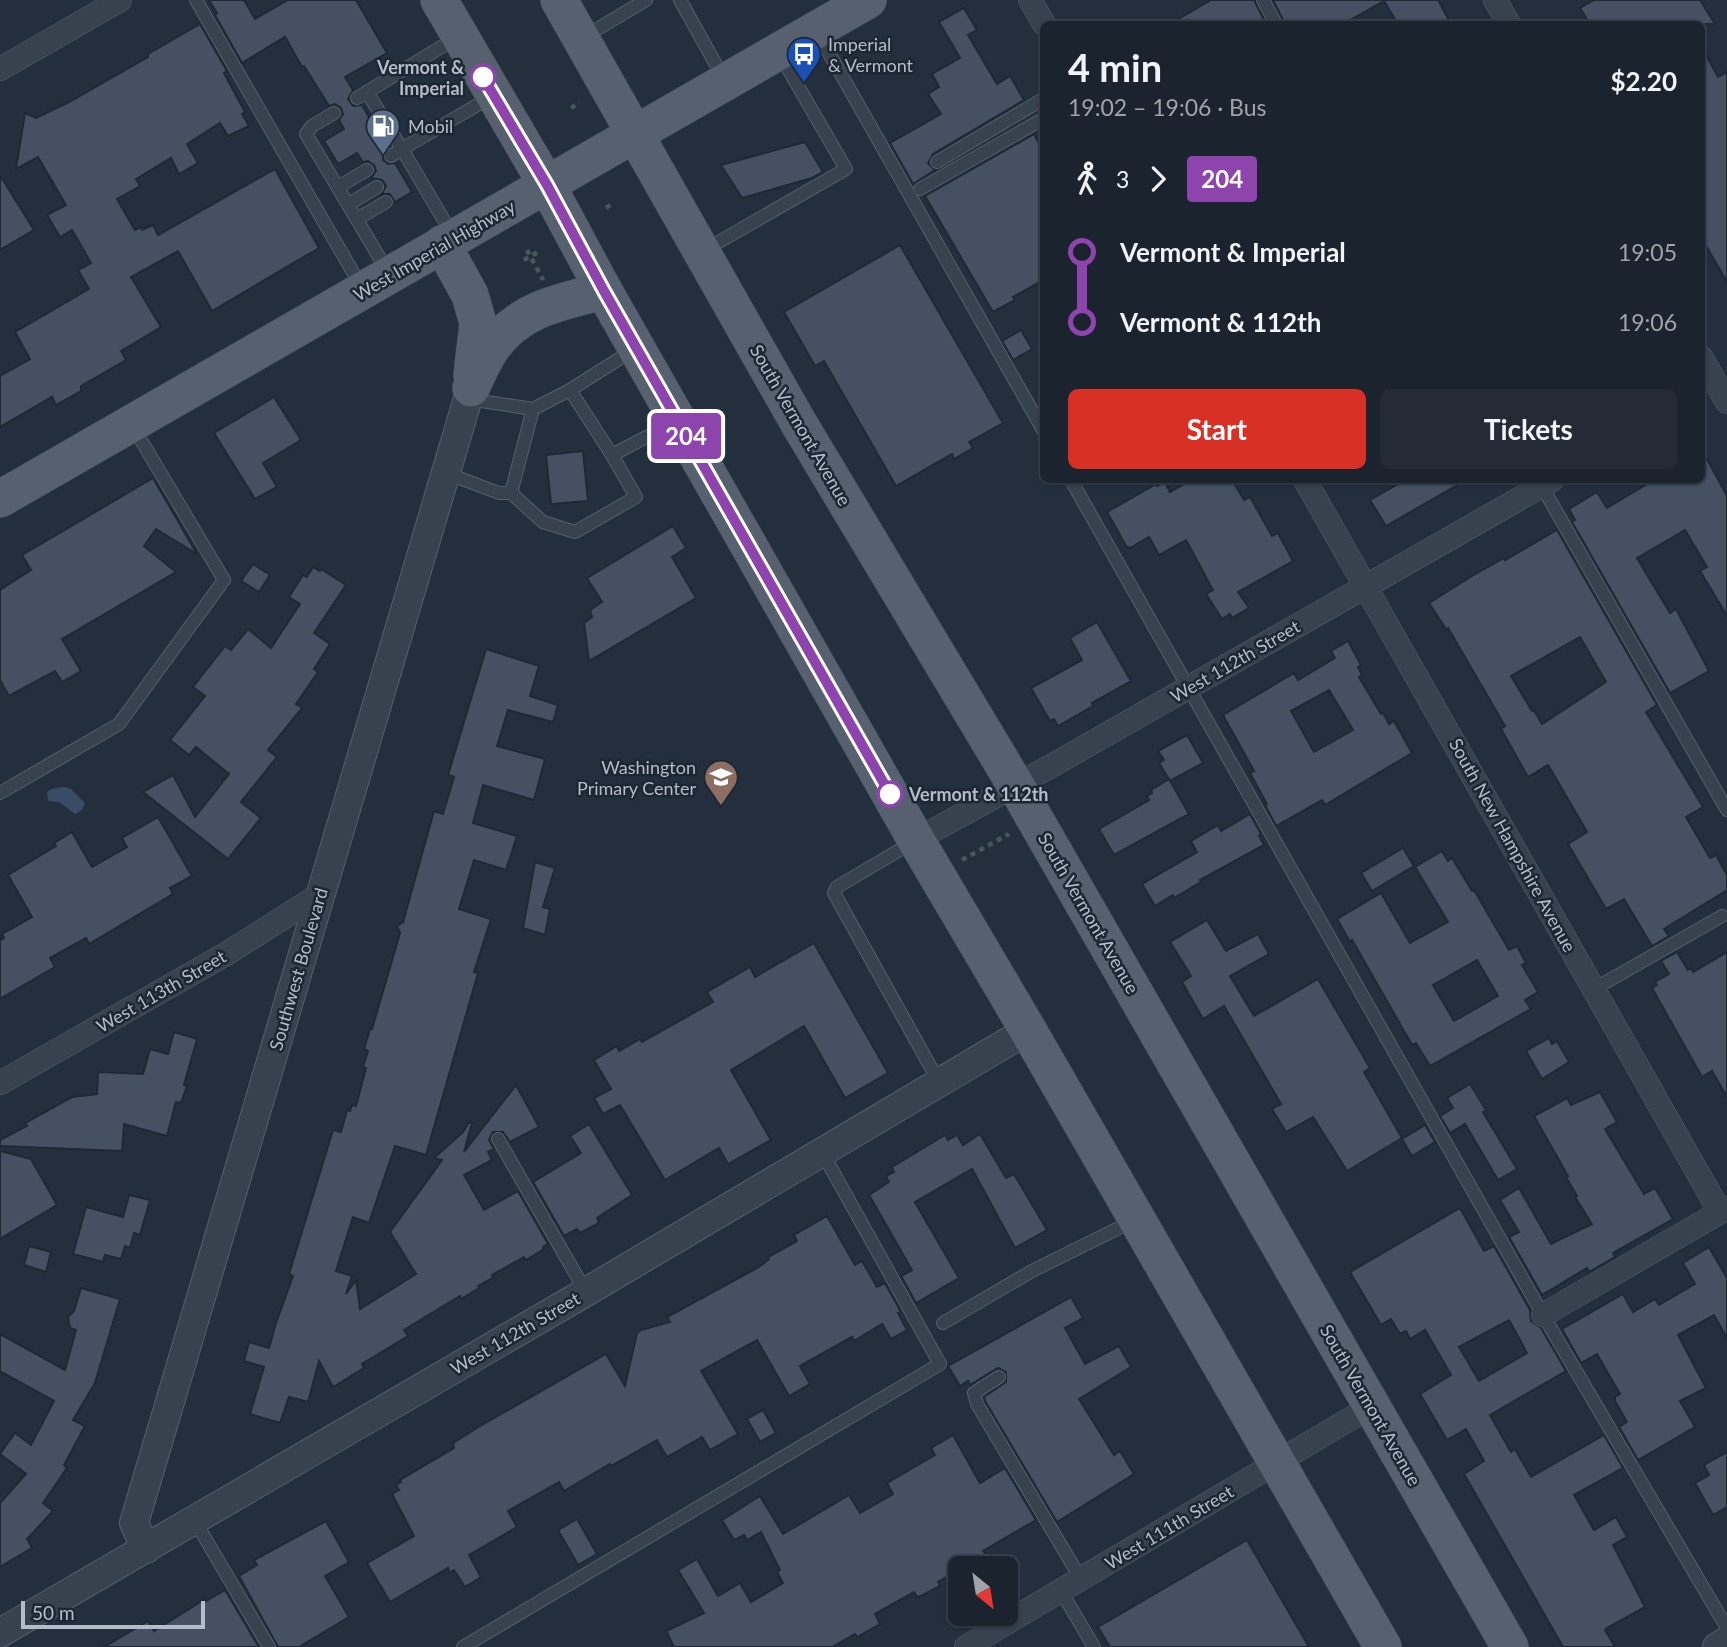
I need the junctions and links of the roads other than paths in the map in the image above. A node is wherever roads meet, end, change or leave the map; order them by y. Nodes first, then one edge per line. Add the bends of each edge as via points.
1 (120, 0) edge
2 (196, 0) edge
3 (439, 0) edge
4 (559, 0) edge
5 (646, 0) edge
6 (680, 0) edge
7 (869, 0) edge
8 (1030, 0) edge
9 (1263, 0) edge
10 (1495, 0) edge
11 (1042, 21) edge
12 (1274, 21) edge
13 (1507, 21) edge
14 (816, 31) junction
15 (460, 36) junction
16 (581, 38) junction
17 (778, 52) junction
18 (0, 69) edge
19 (726, 82) junction
20 (494, 95) junction
21 (1040, 101) edge
22 (334, 113) dead end
23 (1040, 121) edge
24 (635, 135) junction
25 (396, 152) junction
26 (937, 162) dead end
27 (367, 170) dead end
28 (547, 185) junction
29 (338, 187) junction
30 (377, 187) dead end
31 (920, 189) dead end
32 (386, 202) dead end
33 (348, 204) junction
34 (357, 219) junction
35 (448, 241) junction
36 (701, 252) junction
37 (377, 282) junction
38 (604, 291) junction
39 (636, 348) junction
40 (1705, 365) edge
41 (1718, 389) edge
42 (570, 390) junction
43 (469, 393) junction
44 (533, 409) junction
45 (677, 421) junction
46 (132, 423) junction
47 (1040, 425) edge
48 (612, 456) junction
49 (445, 473) junction
50 (1073, 483) edge
51 (1306, 483) edge
52 (1542, 483) edge
53 (1545, 483) edge
54 (511, 493) junction
55 (0, 499) edge
56 (1366, 586) junction
57 (1189, 688) junction
58 (1016, 786) junction
59 (0, 793) edge
60 (1727, 810) edge
61 (916, 840) junction
62 (319, 895) junction
63 (1722, 916) dead end
64 (1594, 989) junction
65 (1028, 1030) junction
66 (0, 1083) edge
67 (939, 1083) junction
68 (498, 1139) dead end
69 (822, 1152) junction
70 (1723, 1210) edge
71 (1137, 1219) junction
72 (586, 1292) junction
73 (1543, 1315) junction
74 (943, 1323) dead end
75 (999, 1377) dead end
76 (1372, 1406) junction
77 (1277, 1463) junction
78 (195, 1521) junction
79 (146, 1549) junction
80 (1081, 1579) junction
81 (1061, 1591) junction
82 (1727, 1628) edge
83 (0, 1633) edge
84 (1727, 1641) edge
85 (269, 1647) edge
86 (463, 1647) edge
87 (966, 1647) edge
88 (1094, 1647) edge
89 (1383, 1647) edge
90 (1510, 1647) edge
91 (1717, 1647) edge

1 - 18 street
2 - 37 lane
3 - 15 main road
4 - 16 main road, South Vermont Avenue
5 - 16 lane
6 - 19 lane
7 - 14 main road, West Imperial Highway
8 - 11 street
9 - 12 lane
10 - 13 street
14 - 17 main road, West Imperial Highway
14 - 47 lane
15 - 20 main road
15 - 25 lane via 362,95
16 - 24 main road, South Vermont Avenue
17 - 19 main road, West Imperial Highway
17 - 36 lane via 846,169
19 - 24 main road, West Imperial Highway
20 - 25 lane
20 - 28 main road
21 - 26 lane
22 - 29 lane via 306,134
23 - 31 lane
24 - 28 main road, West Imperial Highway
24 - 36 main road, South Vermont Avenue
25 - 35 lane
27 - 29 lane
28 - 35 main road, West Imperial Highway
28 - 38 main road
29 - 33 lane
30 - 33 lane
32 - 34 lane
33 - 34 lane
34 - 37 lane
35 - 37 main road, West Imperial Highway
35 - 43 main road via 478,323
36 - 58 main road, South Vermont Avenue
37 - 46 main road, West Imperial Highway
38 - 39 main road
38 - 43 main road via 525,315 492,348
39 - 42 lane
39 - 45 main road
40 - 41 street
42 - 44 lane
42 - 48 lane
43 - 44 lane
43 - 49 street, Southwest Boulevard
44 - 54 lane
45 - 48 lane
45 - 61 main road
46 - 55 main road, West Imperial Highway
46 - 59 lane via 224,580 119,724
48 - 54 lane via 636,497 575,533 543,522
49 - 54 lane
49 - 62 street, Southwest Boulevard
50 - 57 lane
51 - 56 street, South New Hampshire Avenue
52 - 56 street, West 112th Street
53 - 60 lane
56 - 57 street, West 112th Street
56 - 64 street, South New Hampshire Avenue
57 - 58 street, West 112th Street
57 - 73 lane
58 - 61 street, West 112th Street
58 - 76 main road, South Vermont Avenue
61 - 65 main road
61 - 67 lane via 834,893
62 - 66 street, West 113th Street via 226,954
62 - 79 street, Southwest Boulevard via 134,1523
63 - 64 lane
64 - 70 street, South New Hampshire Avenue
65 - 67 street, West 112th Street
65 - 71 main road
67 - 69 street, West 112th Street
68 - 72 lane
69 - 72 street, West 112th Street
69 - 86 lane via 940,1364
70 - 73 street
71 - 74 lane via 1032,1271
71 - 77 main road
72 - 78 street, West 112th Street
73 - 82 lane
75 - 80 lane via 974,1393 976,1404
76 - 77 street, West 111th Street
76 - 90 main road, South Vermont Avenue
77 - 80 street, West 111th Street
77 - 89 main road
78 - 79 street, West 112th Street
78 - 85 lane
79 - 83 street, West 112th Street
80 - 81 street, West 111th Street
81 - 87 street, West 111th Street
81 - 88 lane
84 - 91 street

